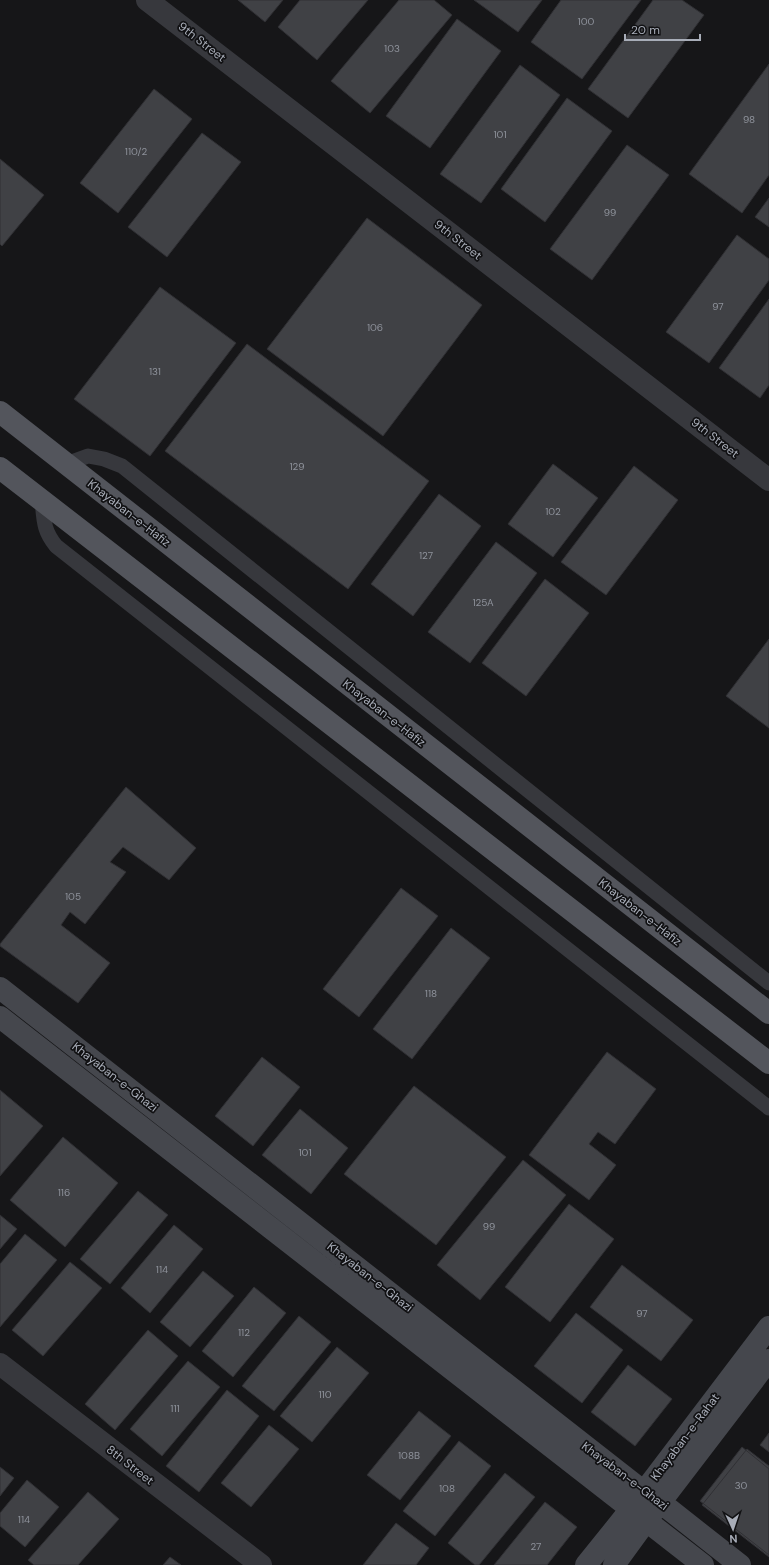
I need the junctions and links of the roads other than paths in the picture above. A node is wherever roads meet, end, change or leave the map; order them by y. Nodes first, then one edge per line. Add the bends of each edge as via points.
1 (147, 0) edge
2 (0, 412) edge
3 (66, 464) junction
4 (0, 468) edge
5 (769, 480) edge
6 (42, 500) junction
7 (769, 983) edge
8 (0, 988) edge
9 (769, 1013) edge
10 (0, 1017) edge
11 (769, 1063) edge
12 (769, 1108) edge
13 (769, 1327) edge
14 (769, 1360) edge
15 (0, 1364) edge
16 (652, 1497) junction
17 (638, 1515) junction
18 (260, 1565) edge
19 (586, 1565) edge
20 (614, 1565) edge
21 (702, 1565) edge
22 (740, 1565) edge

1 - 5 street, 9th Street
2 - 3 main road, Khayaban-e-Hafiz
3 - 7 lane via 88,456 122,466
3 - 9 main road, Khayaban-e-Hafiz
4 - 6 main road
6 - 11 main road
6 - 12 lane via 45,530 56,546
8 - 16 street, Khayaban-e-Ghazi
10 - 17 street, Khayaban-e-Ghazi
13 - 16 street, Khayaban-e-Rahat
14 - 16 street, Khayaban-e-Rahat
15 - 18 street, 8th Street
16 - 17 street, Khayaban-e-Rahat
16 - 22 street, Khayaban-e-Ghazi
17 - 19 street, Khayaban-e-Rahat
17 - 20 street, Khayaban-e-Rahat
17 - 21 street, Khayaban-e-Ghazi

